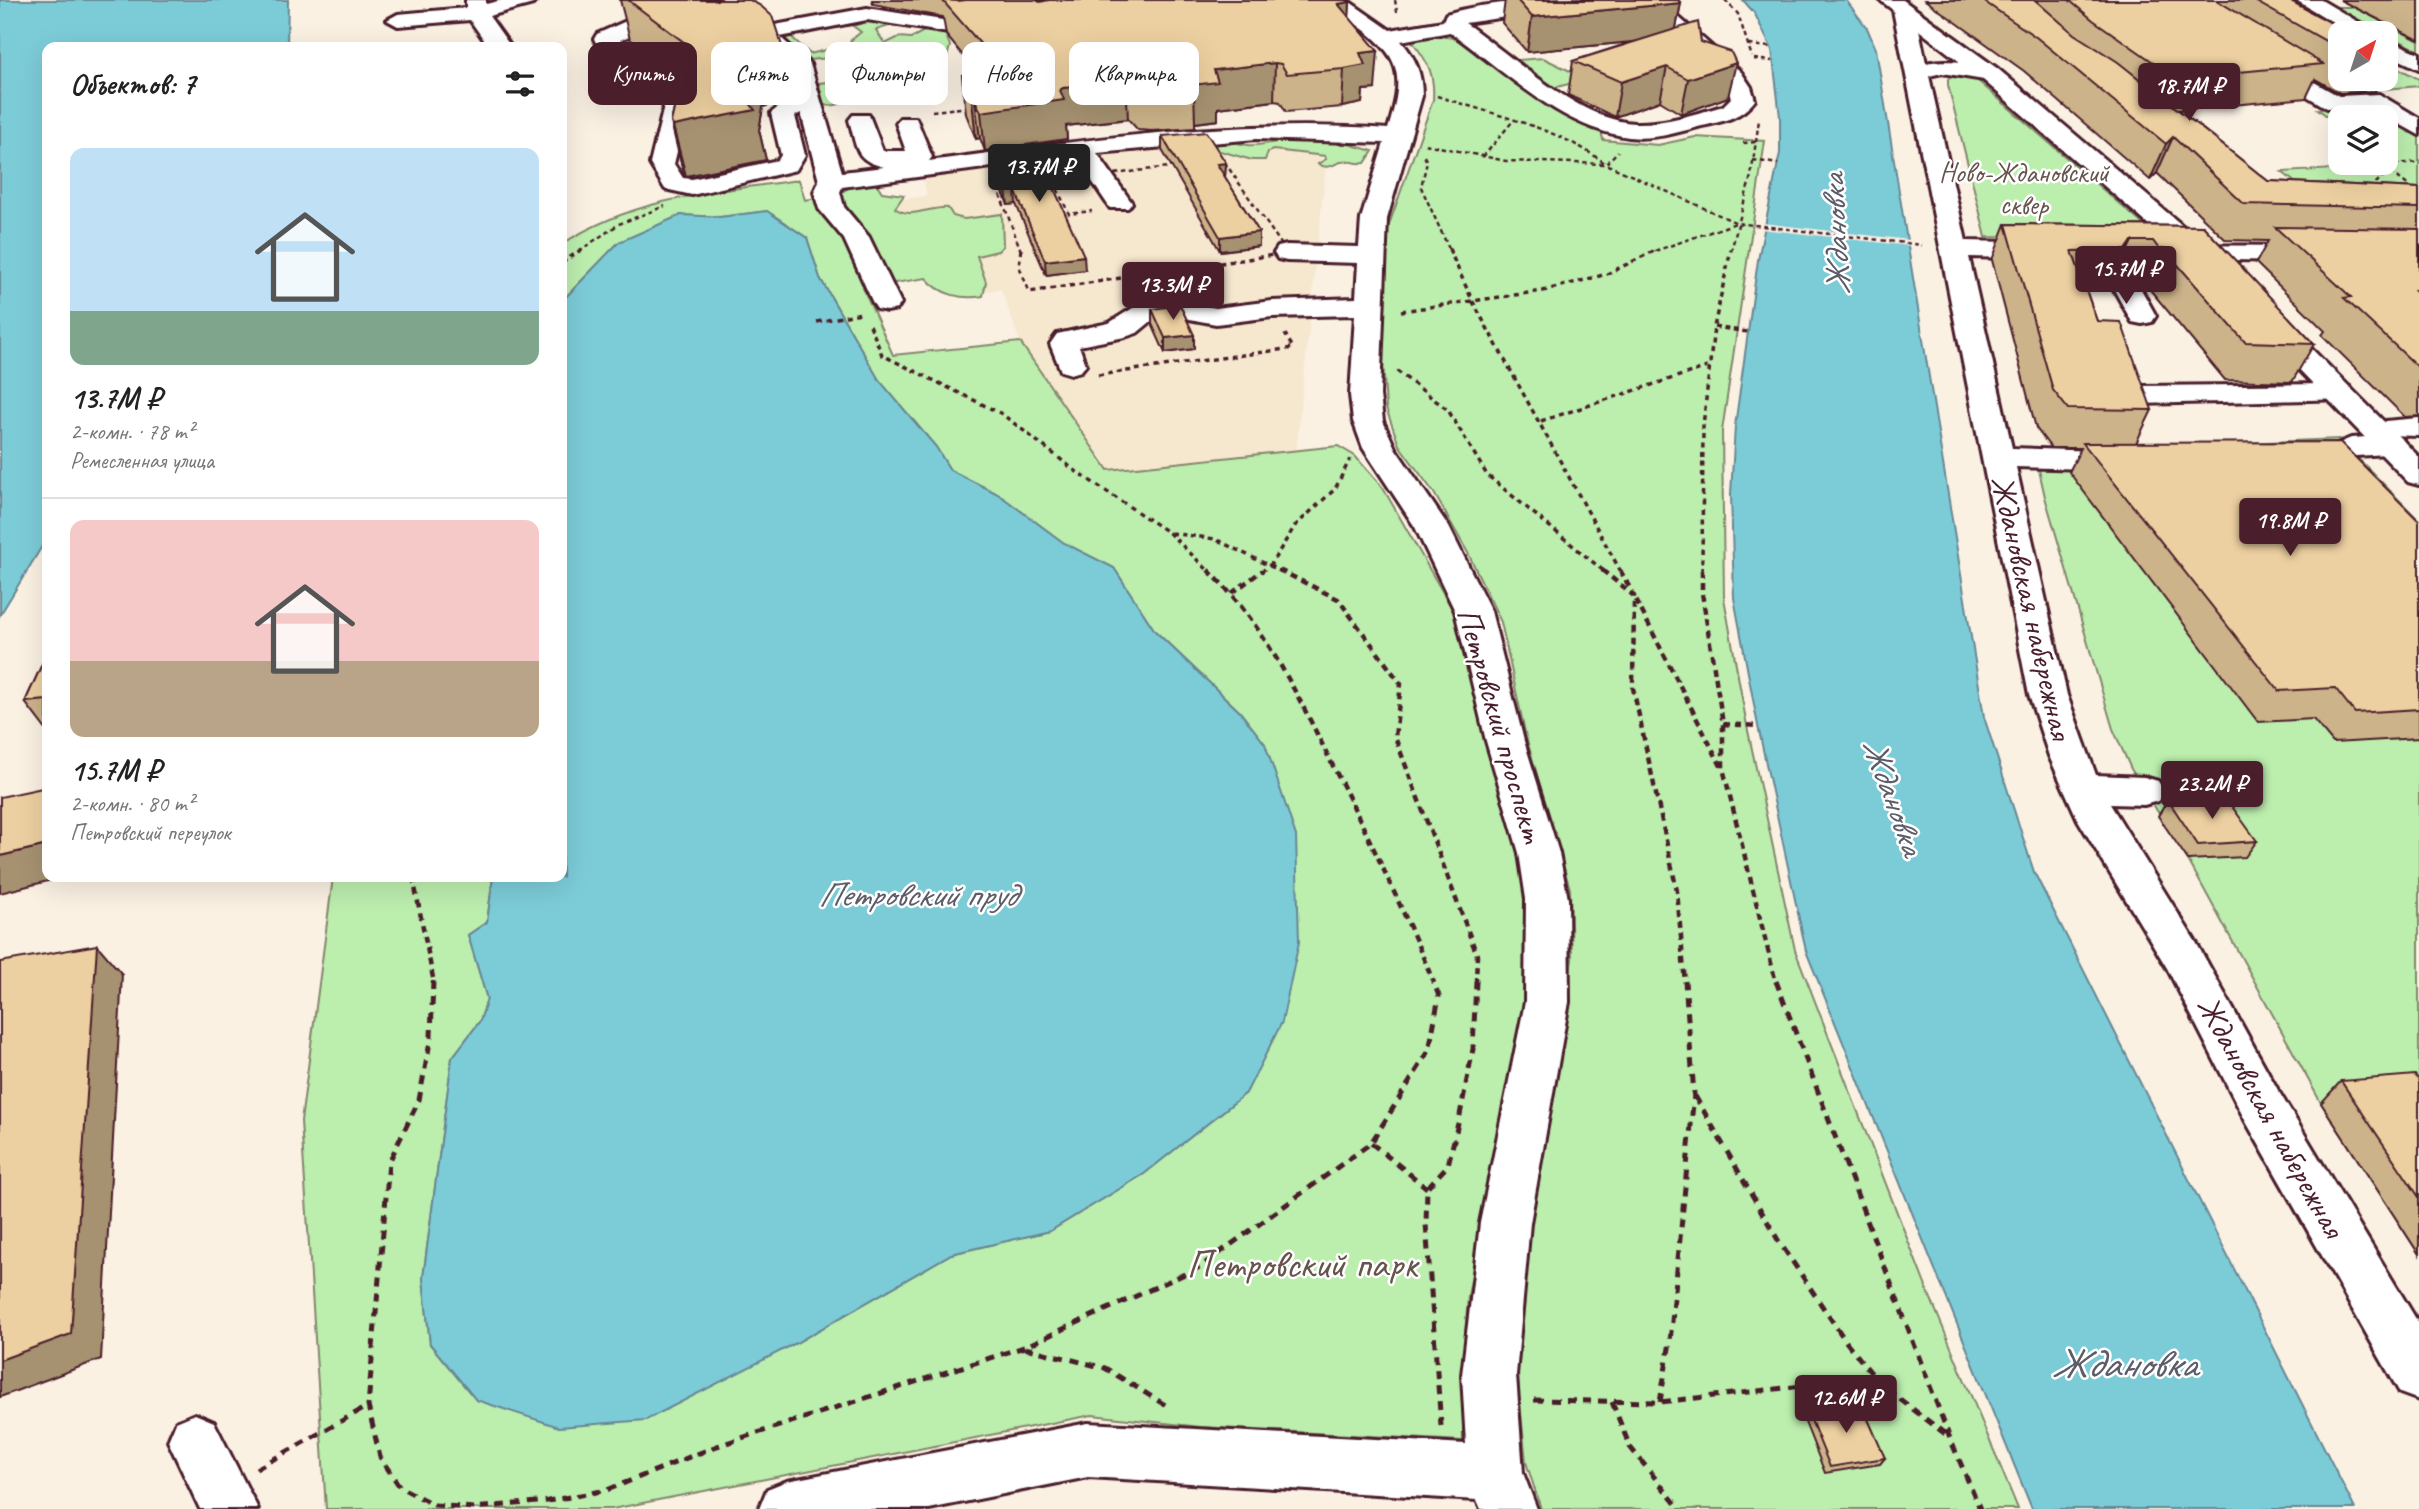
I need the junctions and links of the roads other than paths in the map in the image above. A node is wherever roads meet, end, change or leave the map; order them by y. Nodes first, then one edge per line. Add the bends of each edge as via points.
1 (526, 0) edge
2 (1332, 0) edge
3 (1582, 0) edge
4 (1647, 0) edge
5 (2306, 0) edge
6 (1901, 3) edge
7 (719, 4) edge
8 (997, 4) edge
9 (476, 6) edge
10 (398, 20) dead end
11 (2344, 21) edge
12 (1454, 25) junction
13 (762, 34) junction
14 (1385, 38) junction
15 (497, 42) edge
16 (774, 42) edge
17 (1522, 47) edge
18 (2244, 48) edge
19 (1490, 51) junction
20 (2398, 51) edge
21 (2419, 62) edge
22 (1917, 72) junction
23 (1990, 74) junction
24 (811, 104) edge
25 (805, 105) edge
26 (860, 120) dead end
27 (908, 123) dead end
28 (2419, 128) edge
29 (1411, 144) junction
30 (979, 149) edge
31 (1083, 149) junction
32 (791, 160) junction
33 (930, 160) junction
34 (829, 168) junction
35 (1119, 203) road end
36 (1942, 247) junction
37 (2071, 251) edge
38 (2147, 253) edge
39 (1287, 254) road end
40 (1372, 255) junction
41 (2419, 255) edge
42 (2234, 279) junction
43 (2126, 286) edge
44 (876, 298) road end
45 (1380, 309) junction
46 (2142, 316) dead end
47 (1071, 365) road end
48 (2343, 377) junction
49 (2137, 395) edge
50 (2406, 438) edge
51 (1998, 457) junction
52 (2264, 459) edge
53 (2155, 460) edge
54 (2419, 475) edge
55 (2083, 789) junction
56 (2144, 791) dead end
57 (2419, 1374) edge
58 (195, 1441) dead end
59 (1483, 1484) edge
60 (224, 1500) edge
61 (786, 1509) edge

1 - 9 street
2 - 14 street, Петровский проспект
3 - 12 street via 1471,13 1454,19
4 - 19 street via 1733,76 1740,87 1739,106 1658,128 1618,129 1530,83
5 - 11 street
6 - 22 street, Ждановская набережная
6 - 23 street
6 - 42 street via 2004,70
7 - 13 street
7 - 32 street via 641,23 605,39 671,92 677,102 662,164 674,184 692,187 779,168
8 - 13 street via 1020,21 976,30 867,14
9 - 10 street
9 - 15 street
12 - 14 street
12 - 19 street
13 - 16 street
14 - 29 street, Петровский проспект via 1412,80
17 - 19 street
18 - 28 street via 2335,103 2371,99 2400,104
20 - 21 street
22 - 23 street via 1942,66
22 - 36 street, Ждановская набережная
23 - 42 street
24 - 34 street
25 - 32 street via 783,113
26 - 33 street via 872,156 888,161
27 - 33 street
29 - 31 street via 1338,130 1267,130
29 - 40 street, Петровский проспект via 1378,200
30 - 33 street
31 - 33 street
31 - 35 street
32 - 34 street
33 - 34 street
34 - 44 street via 827,192 832,209 856,237
36 - 37 street
36 - 51 street, Ждановская набережная
38 - 42 street
39 - 40 street
40 - 45 street, Петровский проспект
41 - 42 street
42 - 48 street
43 - 46 street
45 - 47 street via 1278,321 1173,308 1146,312 1127,327 1066,340
45 - 59 street, Петровский проспект via 1365,395 1368,421 1379,448 1432,527 1473,611 1539,853 1547,899 1546,1002 1504,1223 1494,1301
48 - 49 street
48 - 50 street
50 - 52 street via 2337,451 2341,469
50 - 54 street
51 - 53 street
51 - 55 street, Ждановская набережная via 2048,695
55 - 56 street
55 - 57 street, Ждановская набережная
58 - 60 street
59 - 61 street via 1088,1450

